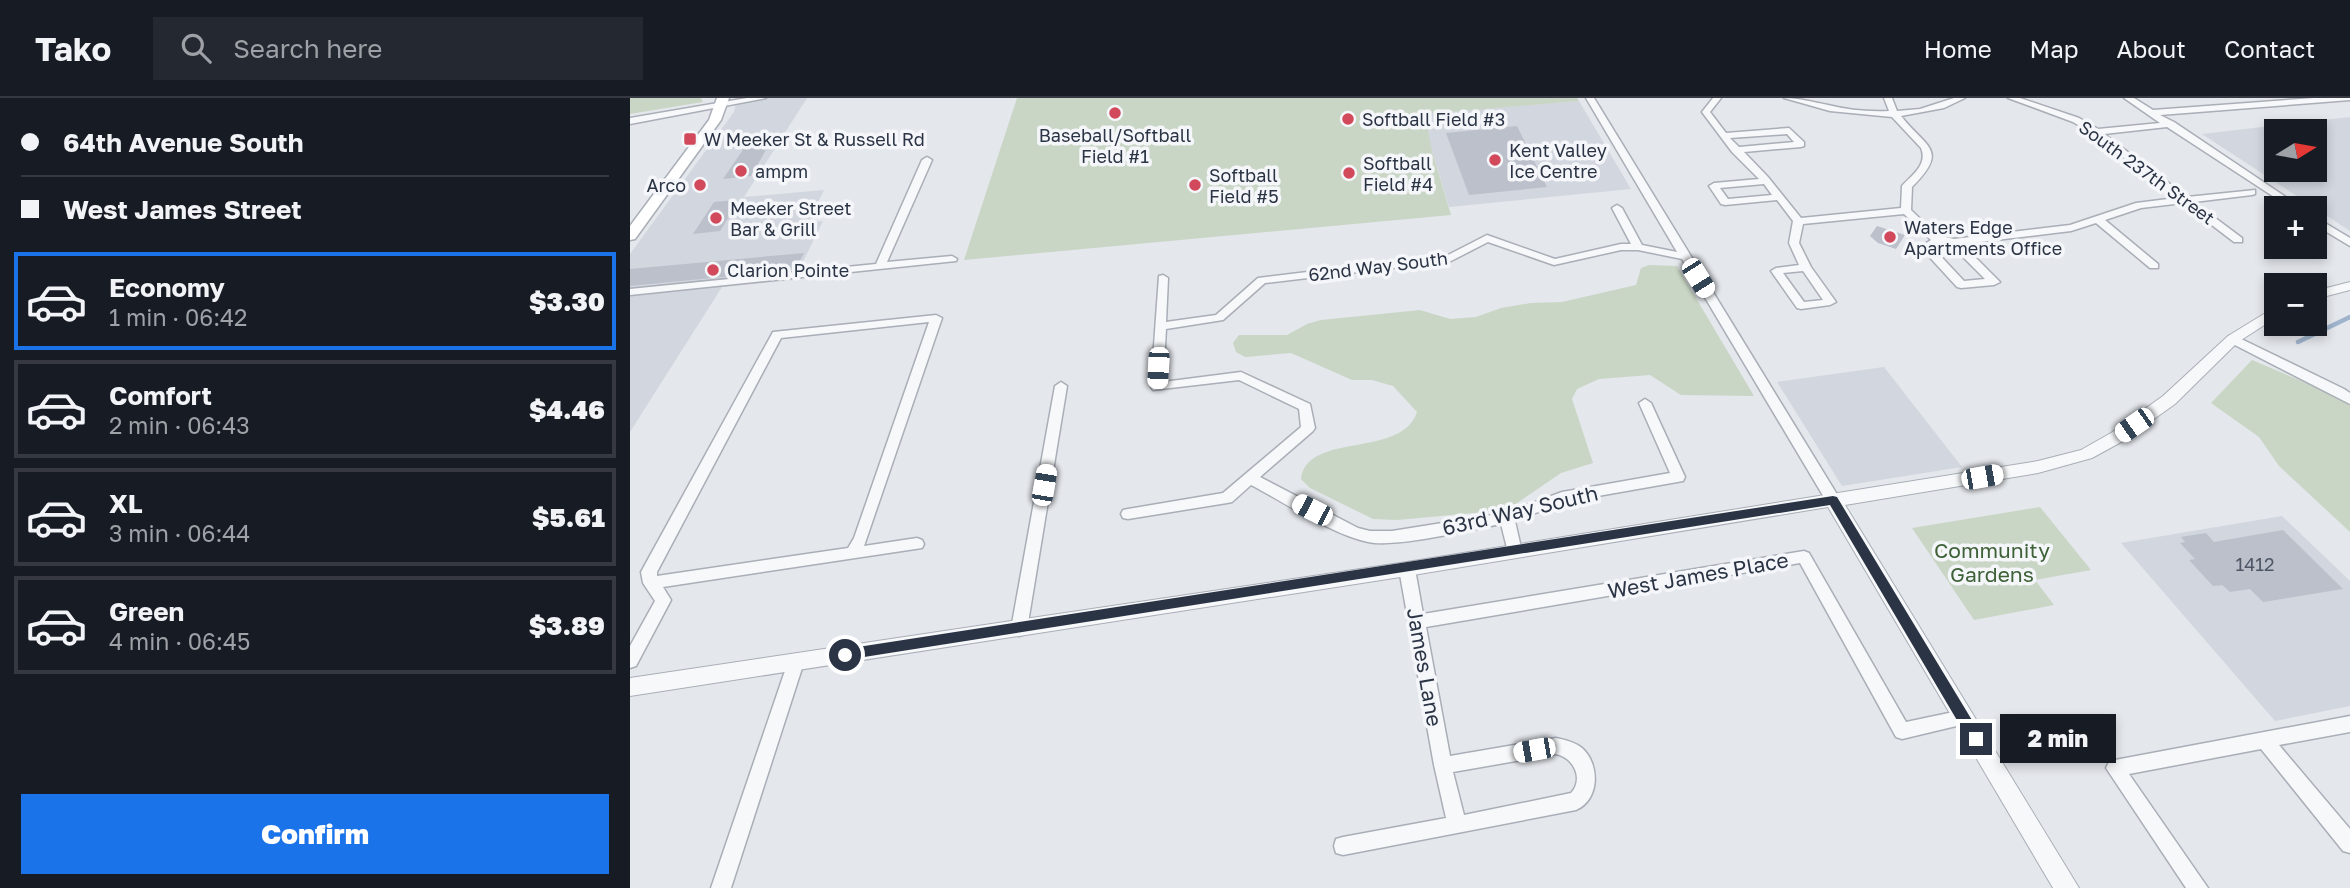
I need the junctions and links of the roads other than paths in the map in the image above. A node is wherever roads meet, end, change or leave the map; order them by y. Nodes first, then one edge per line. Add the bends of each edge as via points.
1 (762, 98) edge
2 (1590, 98) edge
3 (1717, 98) edge
4 (1788, 98) edge
5 (1804, 98) edge
6 (1941, 98) edge
7 (1961, 98) edge
8 (2012, 98) edge
9 (2128, 98) edge
10 (2139, 98) edge
11 (2348, 98) edge
12 (722, 102) edge
13 (1891, 106) edge
14 (2155, 113) junction
15 (630, 121) edge
16 (2172, 124) junction
17 (2096, 132) junction
18 (1724, 136) junction
19 (1735, 150) junction
20 (927, 160) dead end
21 (1766, 181) junction
22 (2252, 192) dead end
23 (2280, 196) edge
24 (1779, 197) junction
25 (2186, 200) junction
26 (1617, 208) dead end
27 (1906, 211) junction
28 (2098, 219) junction
29 (1798, 221) junction
30 (2327, 228) edge
31 (630, 236) edge
32 (1938, 240) junction
33 (2238, 240) dead end
34 (1954, 242) junction
35 (2350, 243) edge
36 (1638, 247) junction
37 (1684, 256) junction
38 (952, 259) dead end
39 (880, 266) junction
40 (2154, 266) dead end
41 (1806, 267) junction
42 (1163, 278) dead end
43 (2350, 286) edge
44 (630, 292) edge
45 (2327, 292) edge
46 (2264, 319) edge
47 (1160, 326) junction
48 (2233, 339) junction
49 (1061, 386) dead end
50 (2347, 394) edge
51 (1645, 403) dead end
52 (1250, 478) junction
53 (1833, 500) junction
54 (1128, 514) dead end
55 (1507, 518) junction
56 (917, 544) dead end
57 (1515, 552) junction
58 (853, 553) junction
59 (1406, 569) junction
60 (651, 583) junction
61 (1416, 622) junction
62 (1019, 629) junction
63 (630, 661) edge
64 (796, 662) junction
65 (630, 687) edge
66 (1963, 718) junction
67 (2350, 724) edge
68 (2265, 741) junction
69 (1443, 765) junction
70 (1457, 825) junction
71 (2350, 844) edge
72 (1343, 846) dead end
73 (721, 888) edge
74 (2067, 888) edge
75 (2198, 888) edge

1 - 12 street
2 - 37 street
3 - 18 street via 1706,112
4 - 13 street via 1846,111
5 - 13 street via 1841,106
6 - 13 street
7 - 13 street via 1931,109
8 - 17 street, South 237th Street via 2076,120
9 - 14 street
10 - 14 street
11 - 14 street
12 - 15 street
12 - 31 main road via 715,120
13 - 27 street via 1926,148 1929,159 1927,169 1907,186
14 - 16 street
16 - 17 street
16 - 23 street
17 - 25 street, South 237th Street
18 - 19 street
18 - 19 street via 1789,131 1801,144
19 - 21 street
20 - 39 street
21 - 24 street
21 - 24 street via 1714,186 1725,202
22 - 25 street
24 - 29 street
25 - 28 street via 2132,207
25 - 33 street, South 237th Street
26 - 36 street
27 - 29 street
27 - 32 street
28 - 34 street via 2071,228
28 - 40 street
29 - 41 street via 1794,243
30 - 35 street
32 - 34 street
32 - 34 street via 1928,249 1961,285 1994,282
36 - 37 street, 62nd Way South
36 - 47 street, 62nd Way South via 1554,262 1487,238 1451,258 1262,280 1219,317
37 - 53 street
38 - 39 street
39 - 44 street
41 - 41 street via 1818,284 1830,302 1801,306 1776,271
42 - 47 street
43 - 45 street
46 - 48 street
47 - 52 street via 1157,387 1241,376 1305,407 1308,428
48 - 50 street
48 - 53 street via 2169,400 2086,454 2038,467
49 - 62 street
51 - 55 street, 63rd Way South via 1678,477 1562,498
52 - 54 street via 1220,501
52 - 55 street, 63rd Way South via 1370,537
53 - 57 street
53 - 66 street
55 - 57 street
56 - 58 street
57 - 59 street
58 - 60 street
58 - 60 street via 936,318 777,335 649,572
59 - 61 street, James Lane
59 - 62 street
60 - 63 street via 663,600
61 - 66 street, West James Place via 1804,557 1902,731
61 - 69 street, James Lane
62 - 64 street
64 - 65 street
64 - 73 street
66 - 74 street
67 - 68 street
68 - 71 street
68 - 75 street via 2115,768
69 - 70 street, James Lane
69 - 70 street via 1570,747 1582,759 1587,778 1584,794 1576,801
70 - 72 street

